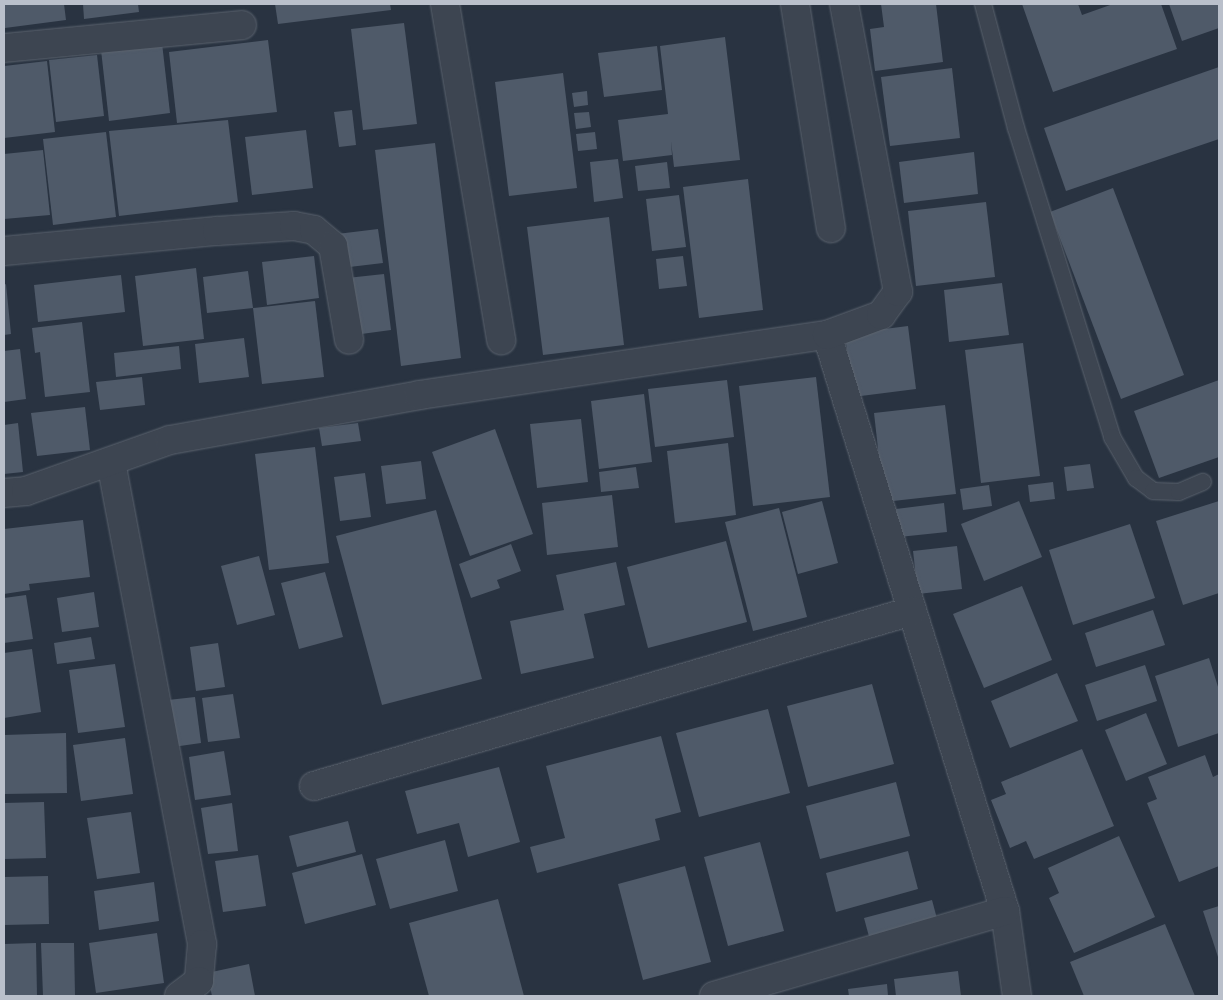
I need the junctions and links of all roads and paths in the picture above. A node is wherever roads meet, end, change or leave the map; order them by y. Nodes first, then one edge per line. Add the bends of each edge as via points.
1 (445, 4) edge
2 (795, 4) edge
3 (844, 4) edge
4 (983, 4) edge
5 (242, 25) dead end
6 (4, 48) edge
7 (831, 228) dead end
8 (4, 251) edge
9 (827, 335) junction
10 (349, 340) dead end
11 (501, 340) dead end
12 (111, 462) junction
13 (1203, 482) dead end
14 (4, 493) edge
15 (912, 611) junction
16 (314, 786) dead end
17 (1005, 911) junction
18 (179, 996) edge
19 (714, 996) edge
20 (1017, 996) edge

1 - 11 street
2 - 7 street
3 - 9 street via 898,292 881,315
4 - 13 lane via 1016,128 1112,436 1136,478 1153,491 1180,492
5 - 6 street
8 - 10 street via 217,231 294,226 314,230 333,246
9 - 12 street via 419,395 170,440
9 - 15 street
12 - 14 street via 26,491
12 - 18 street via 202,944 199,981
15 - 16 street
15 - 17 street
17 - 19 street
17 - 20 street

